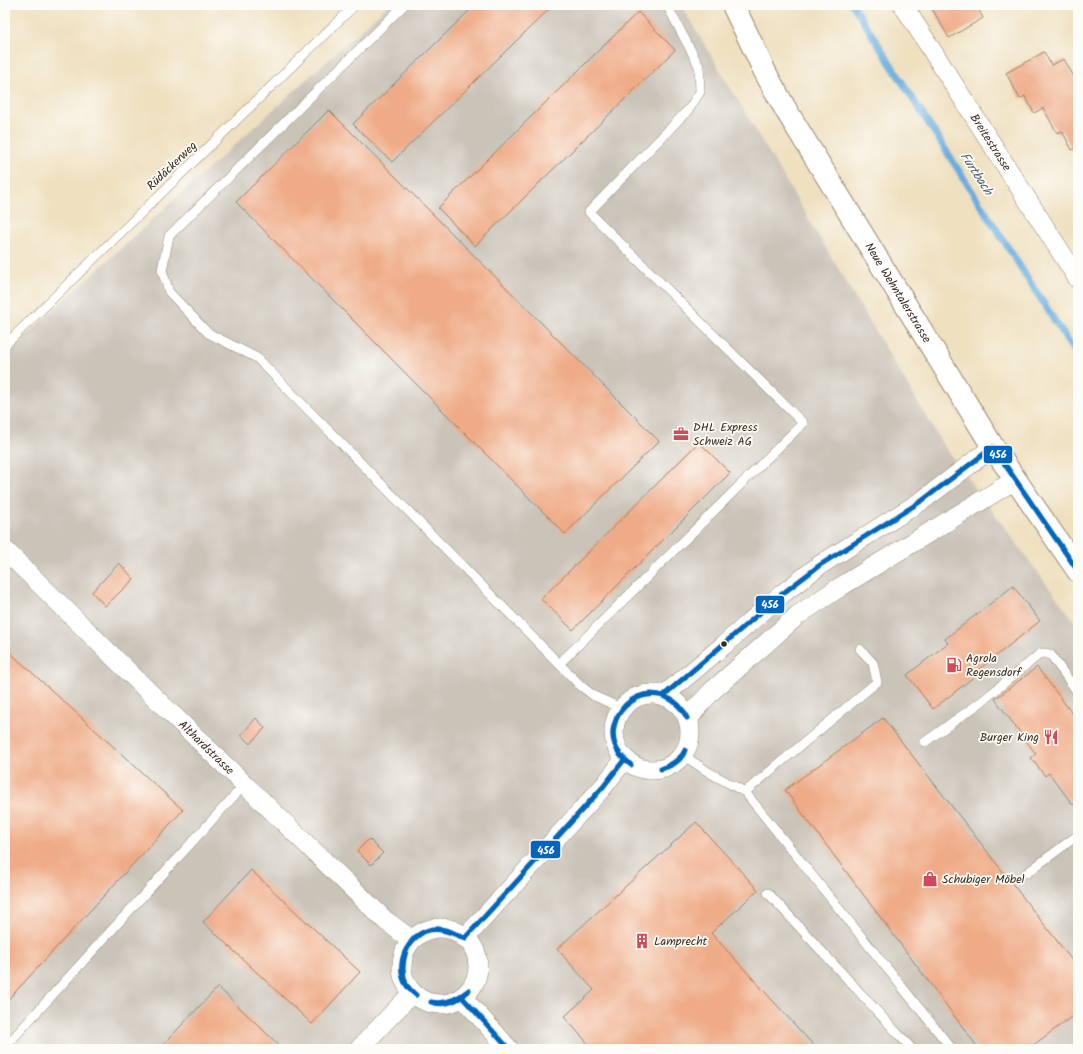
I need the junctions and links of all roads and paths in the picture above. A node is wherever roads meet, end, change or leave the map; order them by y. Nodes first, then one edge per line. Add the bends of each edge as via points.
1 (355, 5) edge
2 (404, 5) edge
3 (667, 5) edge
4 (733, 5) edge
5 (903, 5) edge
6 (1078, 279) edge
7 (5, 345) edge
8 (993, 447) junction
9 (1015, 480) junction
10 (5, 550) edge
11 (1078, 571) edge
12 (860, 649) dead end
13 (559, 664) junction
14 (1078, 693) edge
15 (663, 696) junction
16 (621, 708) junction
17 (688, 720) junction
18 (925, 742) dead end
19 (683, 755) junction
20 (624, 760) junction
21 (246, 784) junction
22 (745, 792) junction
23 (1078, 834) edge
24 (1027, 874) dead end
25 (768, 893) dead end
26 (465, 938) junction
27 (412, 940) junction
28 (412, 993) junction
29 (462, 997) junction
30 (5, 1047) edge
31 (359, 1049) edge
32 (509, 1049) edge
33 (912, 1049) edge
34 (952, 1049) edge

1 - 7 lane, Rüdäckerweg
2 - 13 lane via 169,236 162,270 169,292 208,334 257,358
3 - 13 lane via 699,66 700,92 689,109 589,212 803,423
4 - 8 main road, Neue Wehntalerstrasse via 786,110
5 - 6 street, Breitestrasse
8 - 9 main road, Neue Wehntalerstrasse
8 - 15 street via 923,500 820,565 782,594
9 - 11 main road, Neue Wehntalerstrasse
9 - 17 street via 798,615 712,691
10 - 21 street, Althardstrasse
12 - 22 lane via 873,663 877,682
13 - 16 lane via 594,696
14 - 18 lane via 1051,655 1041,653 981,702
15 - 16 street via 640,695
15 - 17 street via 679,705
16 - 20 street via 613,734 616,748
17 - 19 street via 690,738
19 - 20 street via 673,765 661,770 635,768
19 - 22 lane
20 - 26 street via 603,787
21 - 27 street, Althardstrasse via 386,921
21 - 30 lane
22 - 34 lane
23 - 24 lane
25 - 33 lane
26 - 27 street via 455,932 432,929
26 - 29 street via 477,957 478,968 476,979
27 - 28 street via 402,958 403,977
28 - 29 street via 429,1003 441,1004
28 - 31 street
29 - 32 street

